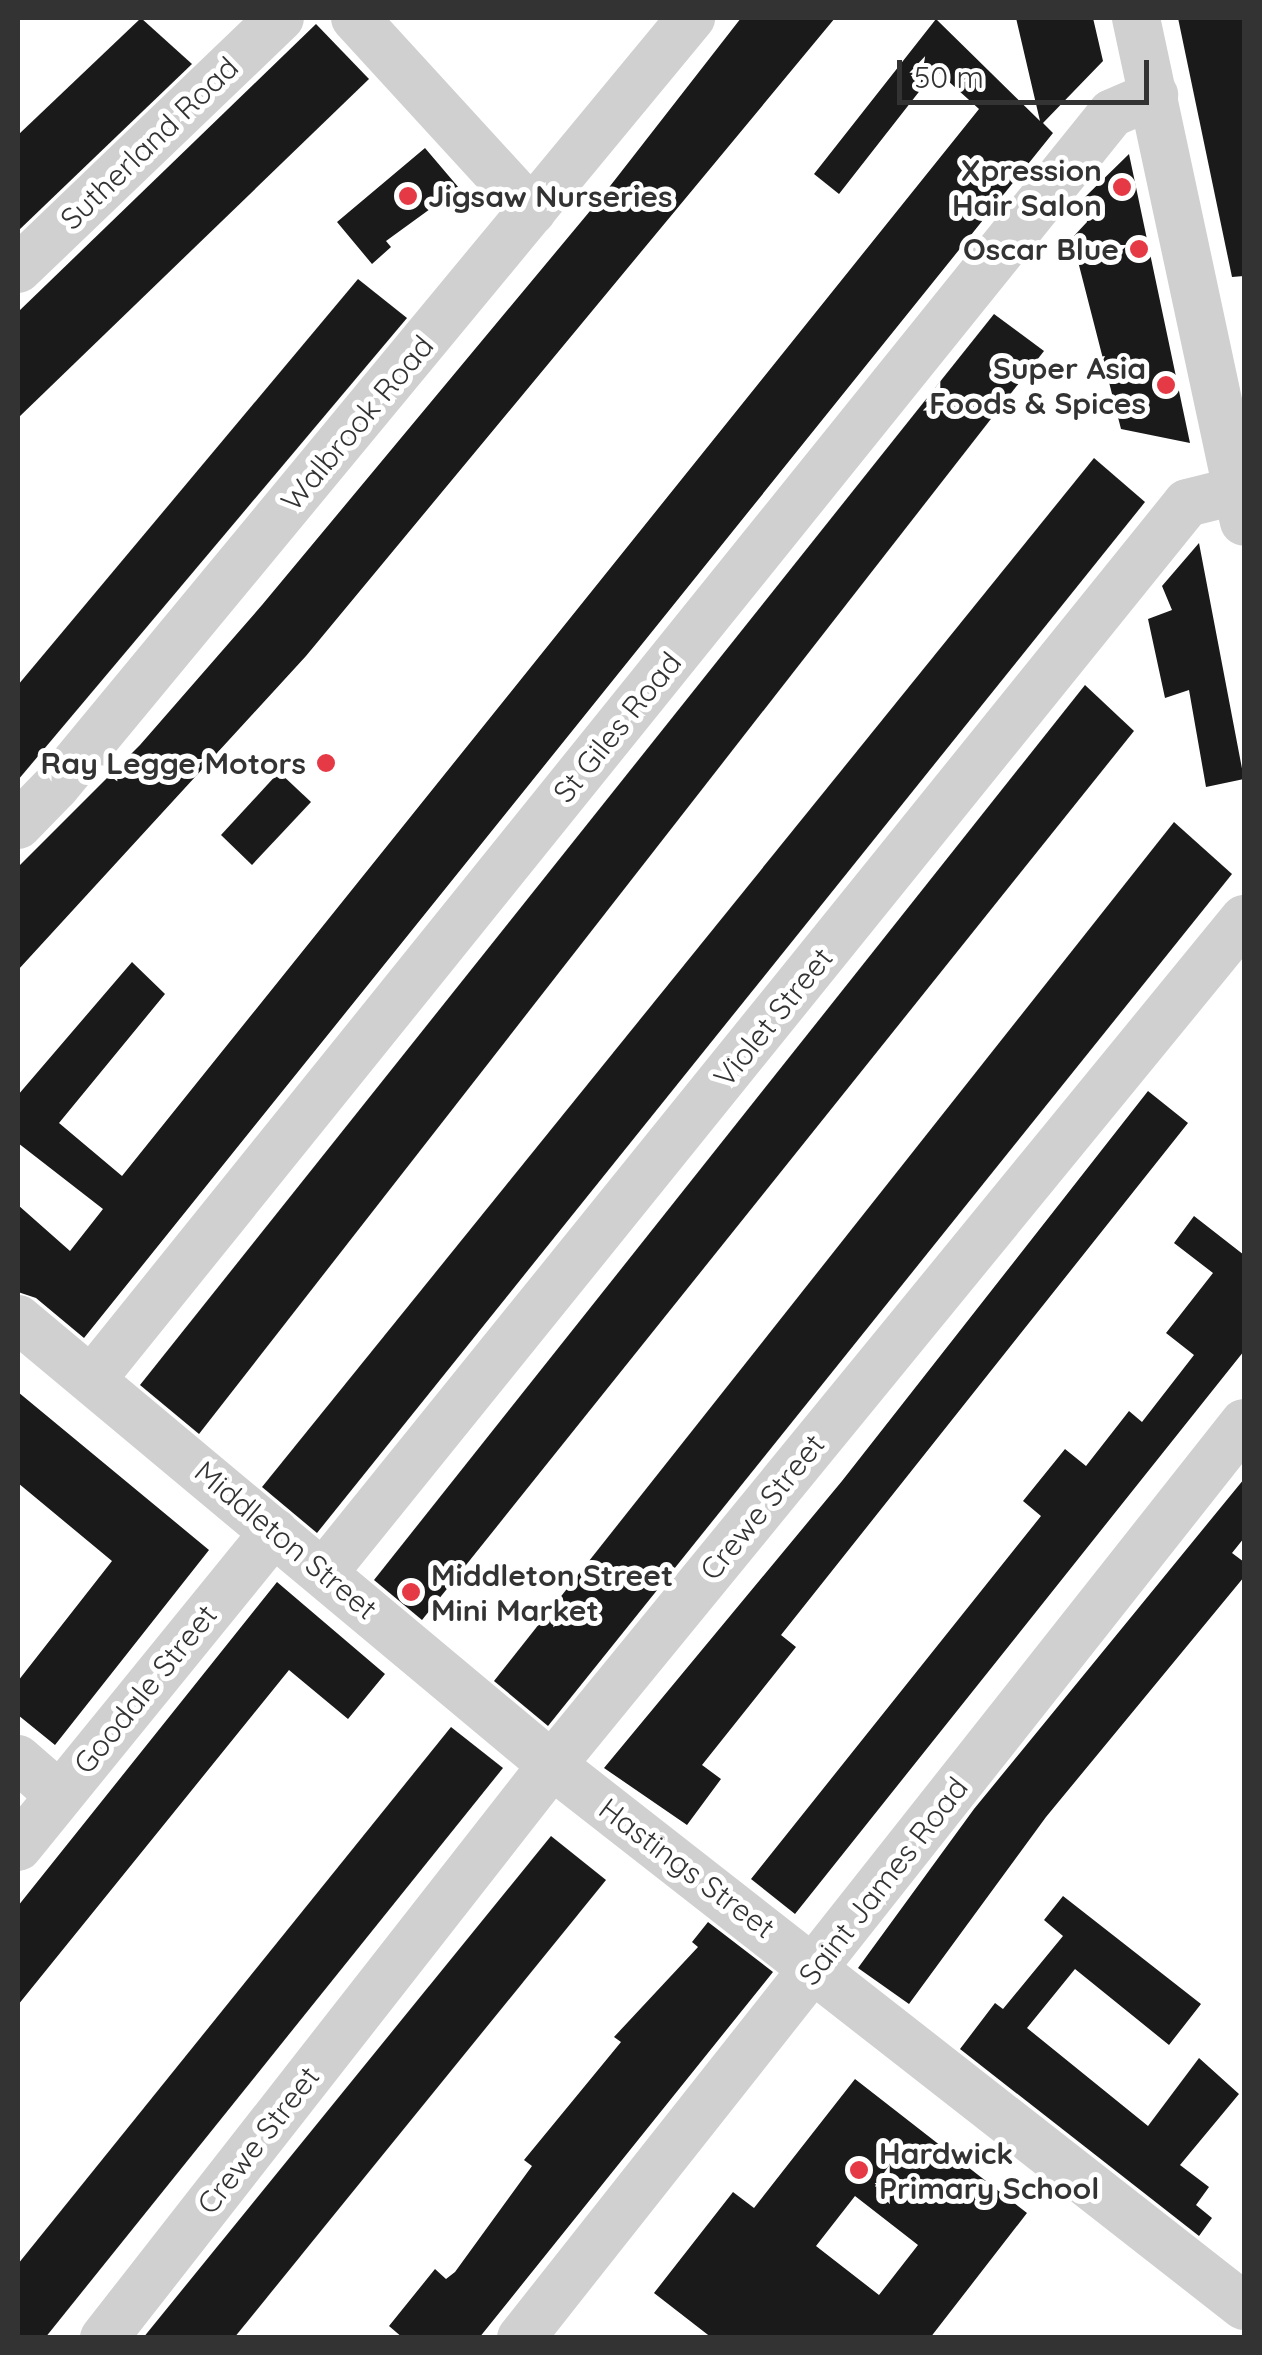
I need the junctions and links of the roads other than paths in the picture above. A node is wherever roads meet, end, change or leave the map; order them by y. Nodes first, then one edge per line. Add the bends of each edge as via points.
1 (280, 18) edge
2 (355, 18) edge
3 (691, 18) edge
4 (1136, 18) edge
5 (1154, 95) junction
6 (532, 212) junction
7 (18, 269) edge
8 (1242, 506) edge
9 (18, 824) edge
10 (1244, 920) edge
11 (18, 1318) edge
12 (93, 1378) junction
13 (1244, 1423) edge
14 (274, 1532) junction
15 (325, 1572) junction
16 (18, 1760) edge
17 (552, 1765) junction
18 (58, 1794) junction
19 (18, 1847) edge
20 (816, 1966) junction
21 (1244, 2306) edge
22 (523, 2337) edge
23 (104, 2338) edge

1 - 7 street, Sutherland Road
2 - 6 street
3 - 6 street, Walbrook Road
4 - 5 street
5 - 8 street
5 - 12 street, St Giles Road via 1112,112
6 - 9 street, Walbrook Road
8 - 15 street, Violet Street via 1187,503
10 - 17 street, Crewe Street
11 - 12 street, Middleton Street
12 - 14 street, Middleton Street
13 - 20 street, Saint James Road
14 - 15 street, Middleton Street
14 - 18 street, Goodale Street
15 - 17 street, Middleton Street
16 - 18 street
17 - 20 street, Hastings Street
17 - 23 street, Crewe Street
18 - 19 street, Goodale Street
20 - 21 street, Hastings Street
20 - 22 street, Saint James Road

